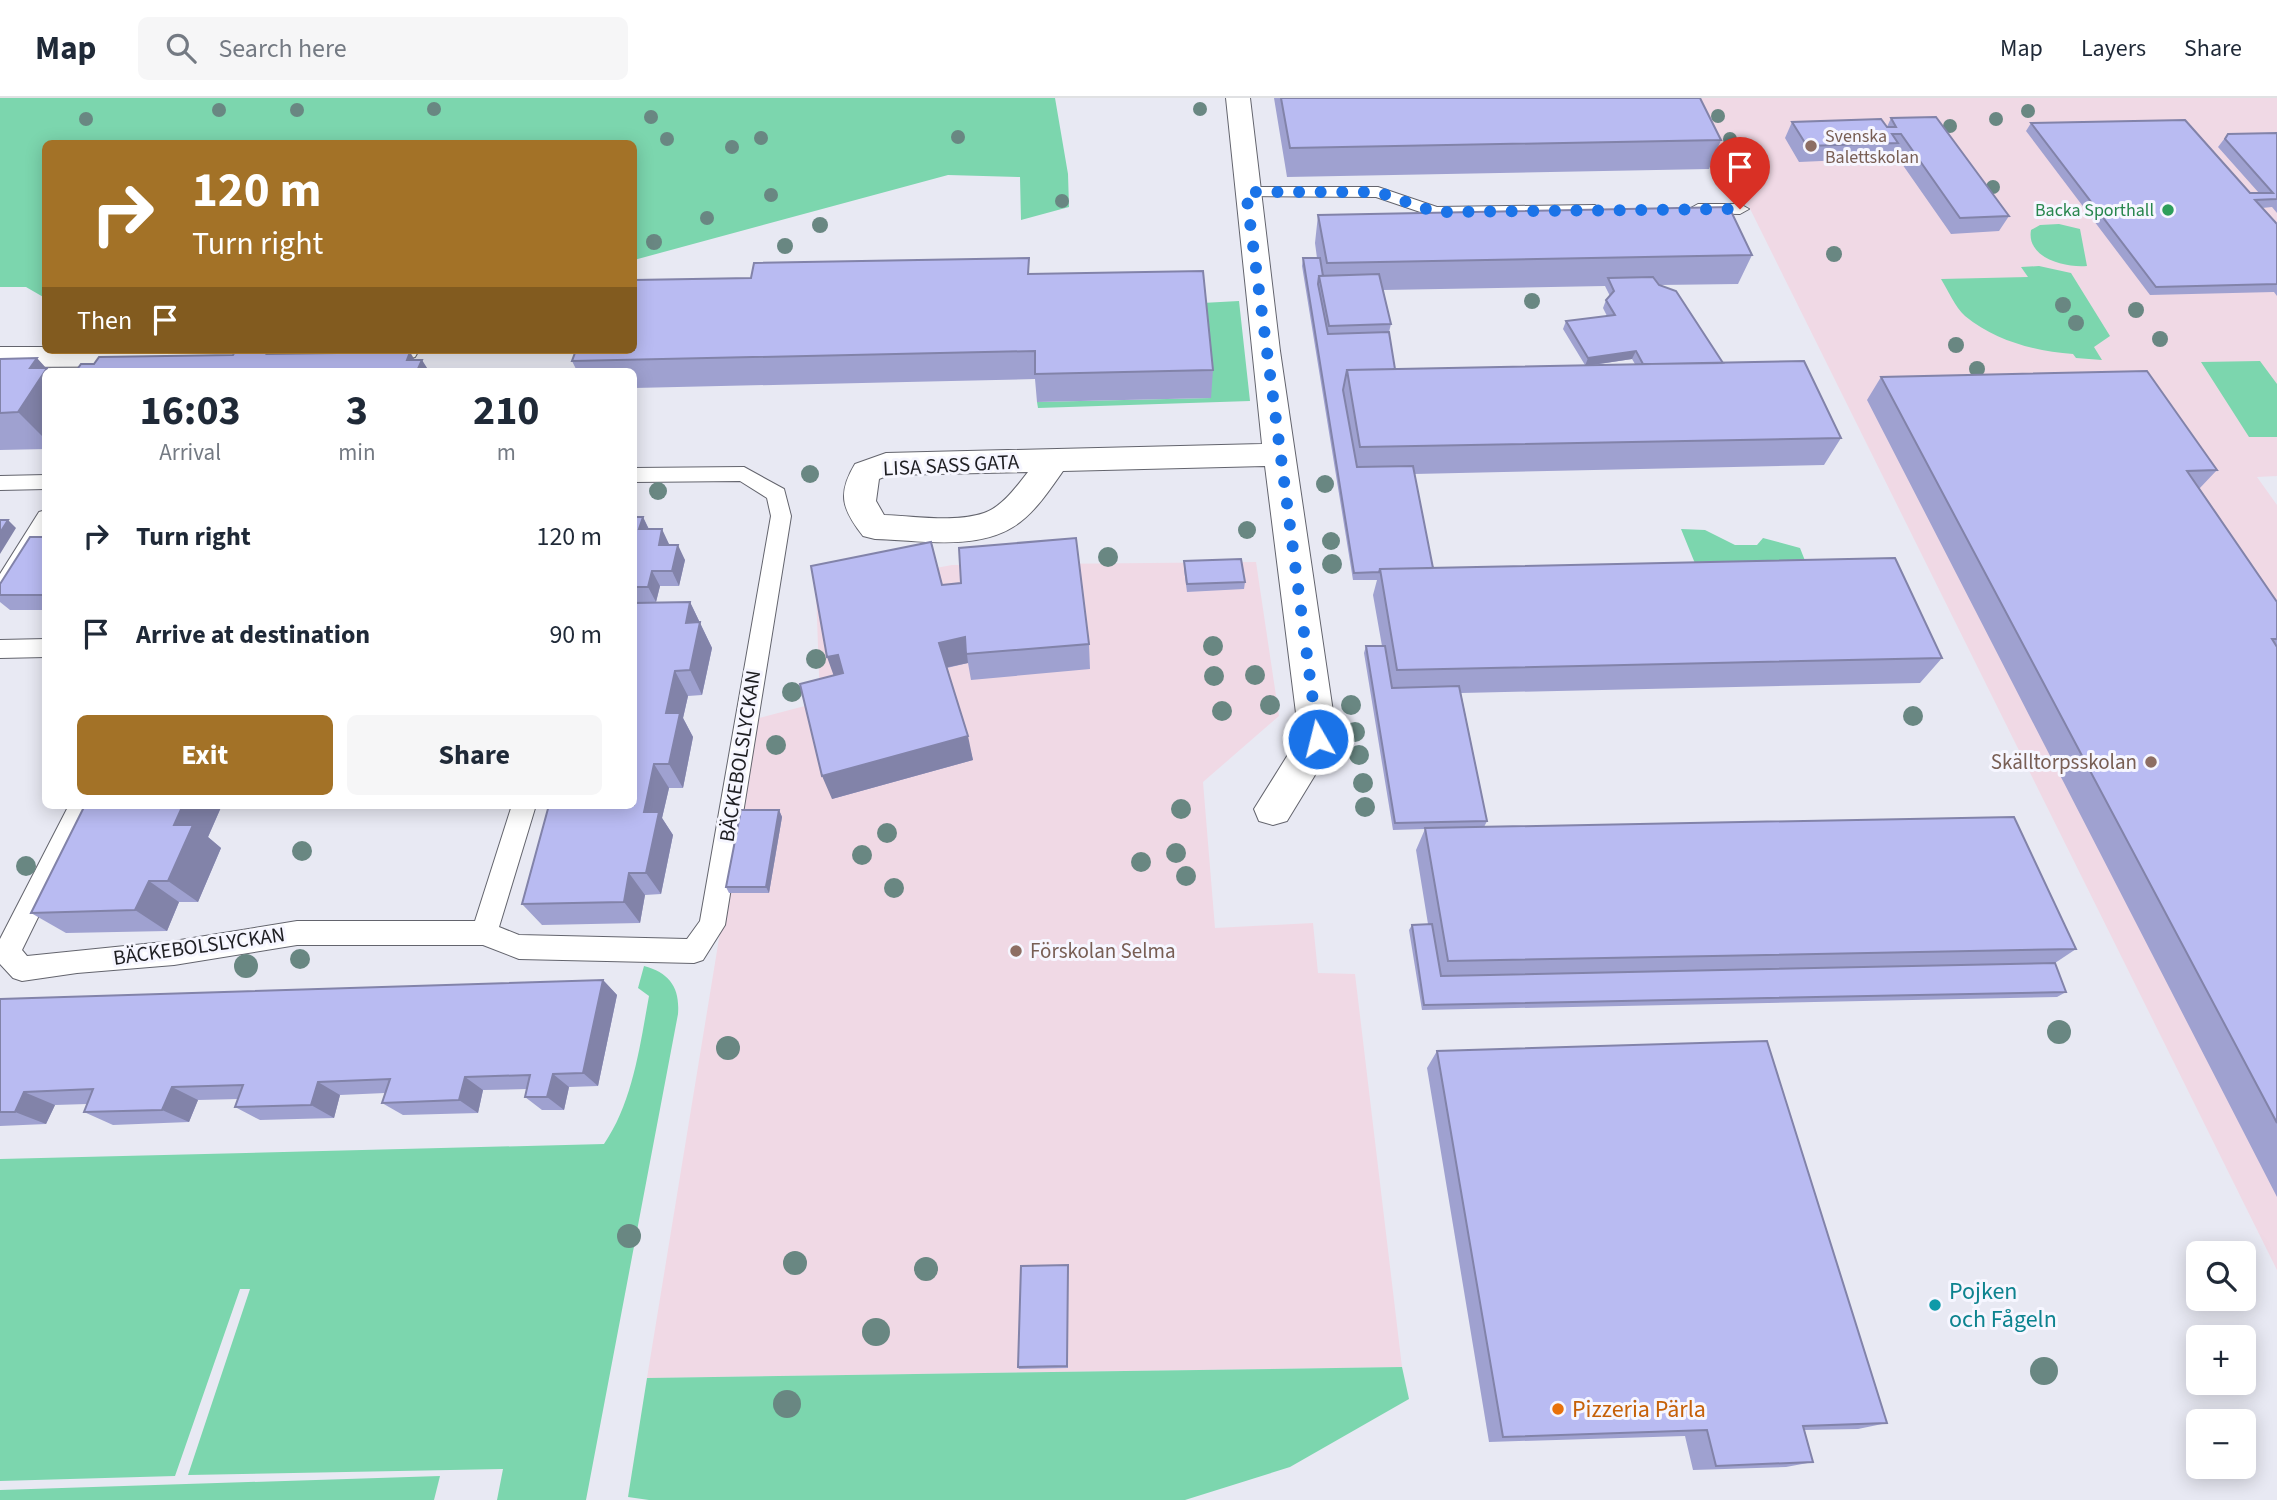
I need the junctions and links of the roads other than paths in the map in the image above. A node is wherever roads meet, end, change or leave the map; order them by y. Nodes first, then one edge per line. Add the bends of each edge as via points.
1 (1238, 98) edge
2 (1246, 192) junction
3 (1684, 209) edge
4 (1740, 209) dead end
5 (1615, 210) edge
6 (390, 354) edge
7 (260, 356) edge
8 (315, 356) edge
9 (0, 357) edge
10 (1280, 455) junction
11 (1054, 460) junction
12 (637, 475) edge
13 (42, 482) edge
14 (0, 483) edge
15 (42, 524) edge
16 (0, 593) edge
17 (42, 648) edge
18 (0, 649) edge
19 (79, 809) edge
20 (523, 809) edge
21 (1273, 809) dead end
22 (484, 933) junction
23 (3, 952) edge

1 - 2 street
2 - 5 lane via 1376,183 1435,212
2 - 10 street
3 - 4 lane
6 - 8 street
7 - 9 street
10 - 11 street, LISA SASS GATA
10 - 21 street via 1318,739
11 - 11 street, LISA SASS GATA via 886,464 866,472 858,493 861,511 875,527 955,528 997,521 1026,498
12 - 22 lane, BÄCKEBOLSLYCKAN via 744,474 777,494 781,516 712,925 694,951 519,947
13 - 14 lane
15 - 16 lane
17 - 18 lane
19 - 23 lane, BÄCKEBOLSLYCKAN
20 - 22 lane
22 - 23 lane, BÄCKEBOLSLYCKAN via 297,933 174,953 23,969

